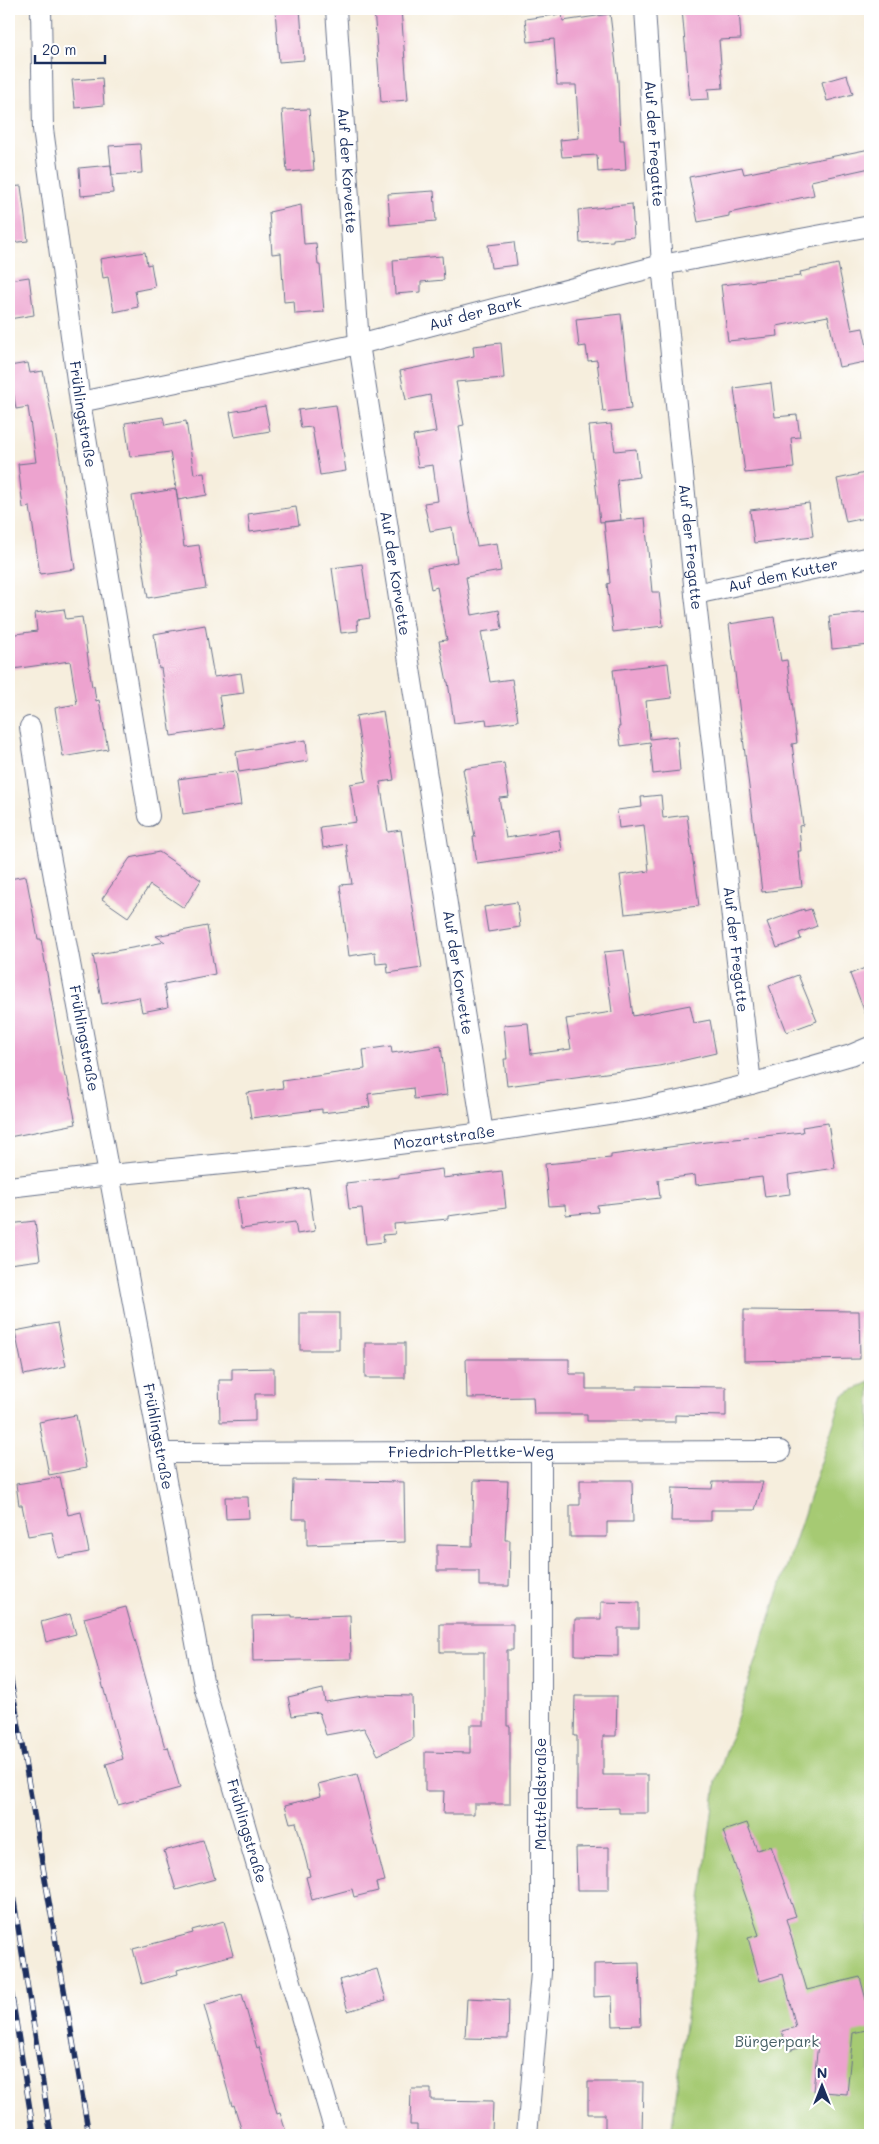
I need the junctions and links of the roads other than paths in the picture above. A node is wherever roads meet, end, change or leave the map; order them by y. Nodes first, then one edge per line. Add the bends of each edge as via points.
1 (41, 9) edge
2 (336, 9) edge
3 (645, 9) edge
4 (870, 226) edge
5 (662, 265) junction
6 (359, 344) junction
7 (80, 402) junction
8 (870, 557) edge
9 (695, 594) junction
10 (30, 727) dead end
11 (149, 816) dead end
12 (870, 1047) edge
13 (751, 1084) junction
14 (483, 1133) junction
15 (110, 1175) junction
16 (9, 1187) edge
17 (780, 1451) dead end
18 (541, 1452) junction
19 (162, 1453) junction
20 (336, 2135) edge
21 (528, 2135) edge

1 - 7 street, Frühlingstraße via 43,129
2 - 6 street, Auf der Korvette
3 - 5 street, Auf der Fregatte
4 - 5 street, Auf der Bark
5 - 6 street, Auf der Bark
5 - 9 street, Auf der Fregatte
6 - 7 street, Auf der Bark
6 - 14 street, Auf der Korvette
7 - 11 street, Frühlingstraße
8 - 9 street, Auf dem Kutter
9 - 13 street, Auf der Fregatte
10 - 15 street, Frühlingstraße via 46,834
12 - 13 street, Mozartstraße
13 - 14 street, Mozartstraße via 641,1109
14 - 15 street, Mozartstraße via 306,1156
15 - 16 street, Mozartstraße
15 - 19 street, Frühlingstraße
17 - 18 street, Friedrich-Plettke-Weg
18 - 19 street, Friedrich-Plettke-Weg
18 - 21 street, Mattfeldstraße via 542,1973
19 - 20 street, Frühlingstraße via 204,1686

